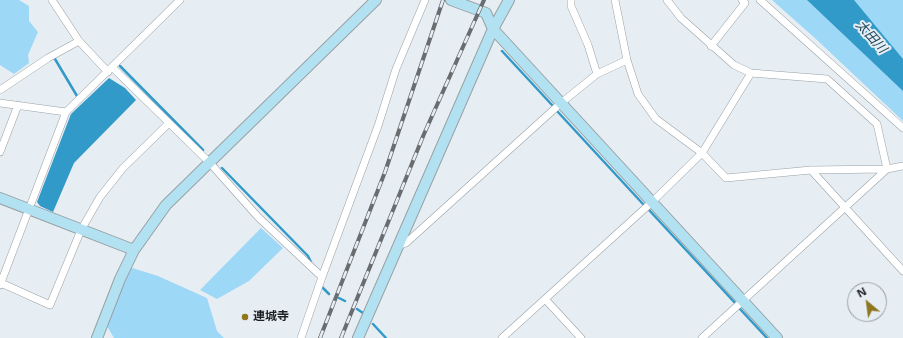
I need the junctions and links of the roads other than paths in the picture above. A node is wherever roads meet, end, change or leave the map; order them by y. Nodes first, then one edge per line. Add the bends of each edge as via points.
1 (52, 0) edge
2 (180, 0) edge
3 (376, 0) edge
4 (425, 0) edge
5 (451, 0) edge
6 (571, 0) edge
7 (667, 0) edge
8 (742, 0) edge
9 (760, 0) edge
10 (618, 1) edge
11 (508, 2) edge
12 (486, 13) junction
13 (493, 29) junction
14 (79, 41) junction
15 (711, 46) junction
16 (627, 60) junction
17 (110, 70) junction
18 (751, 73) junction
19 (597, 74) junction
20 (0, 90) edge
21 (0, 103) edge
22 (561, 103) junction
23 (18, 105) junction
24 (66, 112) junction
25 (169, 123) junction
26 (903, 128) edge
27 (0, 152) edge
28 (702, 153) junction
29 (210, 162) junction
30 (903, 166) edge
31 (887, 169) junction
32 (811, 170) junction
33 (0, 198) edge
34 (652, 202) junction
35 (845, 208) junction
36 (30, 210) junction
37 (81, 230) junction
38 (397, 246) junction
39 (134, 250) junction
40 (903, 271) edge
41 (322, 277) junction
42 (0, 284) edge
43 (545, 299) junction
44 (743, 300) junction
45 (97, 338) edge
46 (301, 338) edge
47 (358, 338) edge
48 (502, 338) edge
49 (581, 338) edge
50 (702, 338) edge
51 (777, 338) edge

1 - 14 street
2 - 17 street
3 - 29 street
4 - 41 street via 396,69 378,126
5 - 12 street
6 - 19 street
7 - 15 street via 681,18
8 - 15 street via 745,3
9 - 26 street
10 - 16 street
11 - 12 street
11 - 13 street
12 - 13 street
13 - 22 street
13 - 38 street
14 - 17 street
14 - 20 street
15 - 18 street via 734,65
16 - 19 street
16 - 28 street via 638,94 647,108 656,119
17 - 24 street
17 - 25 street
18 - 28 street
18 - 31 street via 827,79 877,124
19 - 22 street
21 - 23 street
22 - 34 street
22 - 38 street via 406,243
23 - 24 street
23 - 27 street
24 - 36 street
25 - 29 street
25 - 37 street via 123,168 100,197
28 - 32 street via 726,178
28 - 34 street
29 - 39 street via 166,205
29 - 41 street via 258,217
30 - 31 street
31 - 32 street
31 - 35 street
32 - 35 street
33 - 36 street
34 - 43 street
34 - 44 street
35 - 40 street
35 - 44 street
36 - 37 street
36 - 42 street
37 - 39 street
37 - 42 street via 50,304
38 - 47 street
39 - 45 street
41 - 46 street
43 - 48 street
43 - 49 street
44 - 50 street
44 - 51 street

